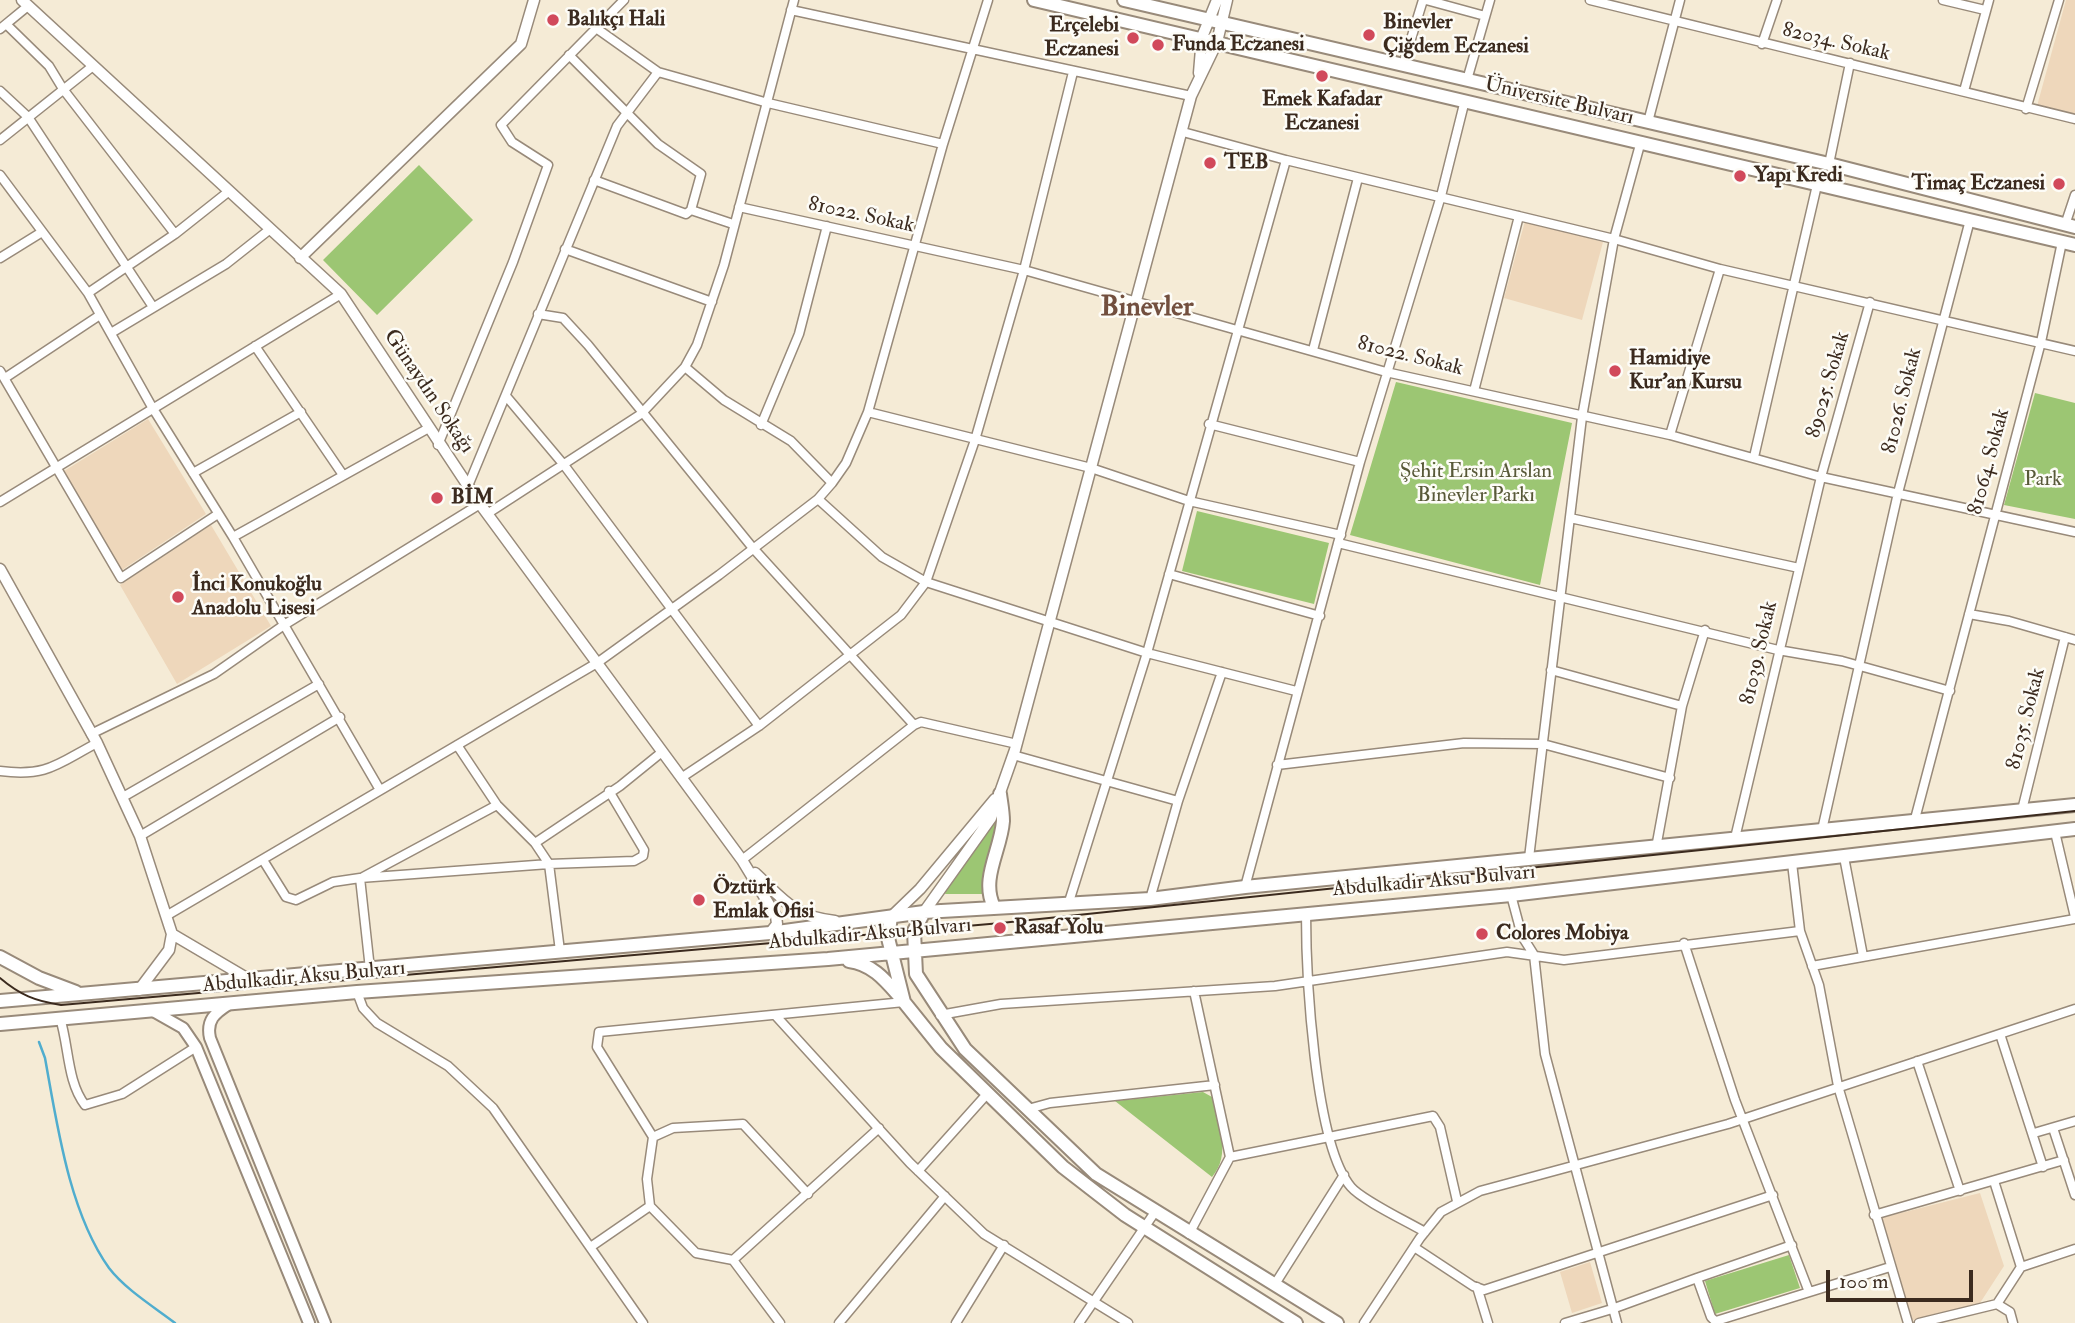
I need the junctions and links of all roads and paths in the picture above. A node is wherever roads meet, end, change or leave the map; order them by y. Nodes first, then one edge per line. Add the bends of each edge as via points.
1 (534, 0) edge
2 (624, 0) edge
3 (988, 0) edge
4 (1034, 0) edge
5 (1124, 0) edge
6 (1217, 0) edge
7 (1227, 0) edge
8 (1425, 0) edge
9 (1490, 0) edge
10 (1590, 0) edge
11 (1679, 0) edge
12 (1777, 0) edge
13 (1943, 0) edge
14 (1989, 0) edge
15 (2059, 0) edge
16 (25, 3) edge
17 (791, 3) edge
18 (1985, 10) junction
19 (1485, 16) junction
20 (1207, 20) junction
21 (1672, 23) junction
22 (1224, 24) junction
23 (3, 27) edge
24 (596, 28) junction
25 (1202, 37) junction
26 (1217, 42) junction
27 (1762, 44) junction
28 (971, 51) junction
29 (569, 55) junction
30 (1850, 63) junction
31 (1403, 65) junction
32 (93, 66) junction
33 (658, 72) junction
34 (1073, 72) junction
35 (1199, 80) junction
36 (1467, 80) junction
37 (62, 89) junction
38 (0, 91) edge
39 (1964, 91) junction
40 (1191, 96) junction
41 (1465, 100) junction
42 (768, 103) junction
43 (2026, 109) junction
44 (625, 113) junction
45 (28, 117) junction
46 (2075, 119) edge
47 (1648, 122) junction
48 (1183, 132) junction
49 (0, 140) edge
50 (1641, 141) junction
51 (943, 144) junction
52 (1286, 160) junction
53 (1829, 164) junction
54 (0, 175) edge
55 (1359, 178) junction
56 (594, 180) junction
57 (1817, 185) junction
58 (228, 192) junction
59 (2075, 195) edge
60 (1441, 196) junction
61 (739, 207) junction
62 (691, 210) junction
63 (1519, 216) junction
64 (1970, 220) junction
65 (733, 224) junction
66 (827, 226) junction
67 (2070, 226) edge
68 (269, 230) junction
69 (42, 232) junction
70 (175, 234) junction
71 (1614, 239) junction
72 (2068, 244) edge
73 (915, 246) junction
74 (565, 248) junction
75 (1, 255) edge
76 (300, 258) junction
77 (127, 267) junction
78 (1720, 269) junction
79 (1024, 270) junction
80 (1793, 285) junction
81 (89, 293) junction
82 (341, 294) junction
83 (712, 302) junction
84 (1133, 302) junction
85 (1870, 302) junction
86 (153, 307) junction
87 (538, 314) junction
88 (100, 315) junction
89 (1943, 318) junction
90 (1236, 332) junction
91 (111, 333) junction
92 (2040, 342) junction
93 (255, 346) junction
94 (1313, 350) junction
95 (2075, 351) edge
96 (685, 367) junction
97 (1386, 372) junction
98 (3, 374) edge
99 (1474, 391) junction
100 (506, 396) junction
101 (152, 407) junction
102 (300, 412) junction
103 (868, 412) junction
104 (641, 414) junction
105 (1582, 417) junction
106 (1209, 424) junction
107 (761, 425) junction
108 (427, 429) junction
109 (1670, 435) junction
110 (975, 440) junction
111 (438, 445) junction
112 (1754, 457) junction
113 (1360, 462) junction
114 (57, 465) junction
115 (564, 465) junction
116 (1091, 468) junction
117 (193, 473) junction
118 (343, 475) junction
119 (1821, 477) junction
120 (832, 483) junction
121 (468, 486) junction
122 (1898, 493) junction
123 (818, 499) junction
124 (1189, 501) junction
125 (0, 502) edge
126 (480, 505) junction
127 (1994, 513) junction
128 (218, 514) junction
129 (487, 514) junction
130 (1570, 518) junction
131 (2075, 531) edge
132 (233, 537) junction
133 (1340, 539) junction
134 (752, 547) junction
135 (1799, 568) junction
136 (0, 569) edge
137 (1169, 574) junction
138 (926, 582) junction
139 (1559, 598) junction
140 (673, 608) junction
141 (1969, 614) junction
142 (1320, 616) junction
143 (1051, 622) junction
144 (284, 625) junction
145 (1705, 630) junction
146 (2065, 637) junction
147 (2075, 640) edge
148 (1778, 649) junction
149 (1147, 653) junction
150 (848, 656) junction
151 (597, 663) junction
152 (1860, 667) junction
153 (1551, 670) junction
154 (1222, 672) junction
155 (319, 684) junction
156 (1296, 691) junction
157 (1950, 691) junction
158 (1682, 706) junction
159 (340, 717) junction
160 (914, 725) junction
161 (759, 726) junction
162 (94, 739) junction
163 (1017, 744) junction
164 (1543, 744) junction
165 (457, 745) junction
166 (662, 752) junction
167 (1013, 755) junction
168 (1277, 765) junction
169 (0, 771) edge
170 (681, 778) junction
171 (1670, 778) junction
172 (1105, 780) junction
173 (380, 790) junction
174 (609, 791) junction
175 (1000, 794) junction
176 (123, 797) junction
177 (1178, 800) junction
178 (497, 805) junction
179 (2075, 805) edge
180 (2022, 810) junction
181 (1915, 820) junction
182 (2075, 829) edge
183 (1822, 830) junction
184 (2055, 832) junction
185 (140, 836) junction
186 (1735, 838) junction
187 (535, 843) junction
188 (1656, 848) junction
189 (1844, 857) junction
190 (1530, 858) junction
191 (263, 860) junction
192 (742, 860) junction
193 (1792, 863) junction
194 (549, 864) junction
195 (360, 878) junction
196 (1245, 887) junction
197 (1511, 895) junction
198 (1150, 899) junction
199 (1068, 905) junction
200 (994, 907) junction
201 (924, 912) junction
202 (1306, 913) junction
203 (166, 916) junction
204 (891, 917) junction
205 (2075, 918) edge
206 (848, 922) junction
207 (1800, 931) junction
208 (770, 933) junction
209 (172, 934) junction
210 (1684, 943) junction
211 (560, 951) junction
212 (914, 951) junction
213 (890, 953) junction
214 (1534, 955) junction
215 (1863, 956) junction
216 (0, 957) edge
217 (828, 959) junction
218 (1812, 966) junction
219 (370, 969) junction
220 (245, 977) junction
221 (1306, 982) junction
222 (139, 990) junction
223 (1194, 991) junction
224 (357, 992) junction
225 (83, 994) junction
226 (0, 1001) edge
227 (904, 1002) junction
228 (231, 1003) junction
229 (2075, 1009) edge
230 (153, 1011) junction
231 (940, 1015) junction
232 (776, 1016) junction
233 (60, 1018) junction
234 (0, 1024) edge
235 (208, 1028) junction
236 (2000, 1034) junction
237 (193, 1042) junction
238 (1917, 1061) junction
239 (1215, 1085) junction
240 (1838, 1086) junction
241 (987, 1094) junction
242 (1028, 1109) junction
243 (1745, 1119) junction
244 (2075, 1121) edge
245 (879, 1128) junction
246 (2053, 1128) junction
247 (2034, 1133) junction
248 (653, 1137) junction
249 (1330, 1137) junction
250 (1230, 1157) junction
251 (2064, 1160) junction
252 (1574, 1165) junction
253 (2043, 1167) junction
254 (918, 1171) junction
255 (1344, 1175) junction
256 (1994, 1181) junction
257 (2073, 1182) edge
258 (1960, 1191) junction
259 (808, 1194) junction
260 (1773, 1195) junction
261 (2075, 1195) edge
262 (945, 1196) junction
263 (1457, 1201) junction
264 (650, 1206) junction
265 (1154, 1212) junction
266 (1874, 1215) junction
267 (1145, 1226) junction
268 (1425, 1232) junction
269 (1189, 1234) junction
270 (1004, 1245) junction
271 (1792, 1245) junction
272 (592, 1246) junction
273 (1414, 1247) junction
274 (2075, 1249) edge
275 (1597, 1253) junction
276 (733, 1260) junction
277 (1890, 1267) junction
278 (2021, 1267) junction
279 (1697, 1278) junction
280 (1275, 1284) junction
281 (1477, 1287) junction
282 (1809, 1292) junction
283 (1093, 1301) junction
284 (1997, 1304) junction
285 (1612, 1309) junction
286 (1716, 1322) edge
287 (309, 1323) edge
288 (325, 1323) edge
289 (643, 1323) edge
290 (780, 1323) edge
291 (839, 1323) edge
292 (956, 1323) edge
293 (1079, 1323) edge
294 (1128, 1323) edge
295 (1296, 1323) edge
296 (1337, 1323) edge
297 (1364, 1323) edge
298 (1488, 1323) edge
299 (1565, 1323) edge
300 (1618, 1323) edge
301 (1908, 1323) edge
302 (1919, 1323) edge
303 (2013, 1323) edge

1 - 76 street via 521,44
2 - 24 street
3 - 28 street
4 - 25 main road, Üniversite Bulvarı
5 - 20 main road, Üniversite Bulvarı
6 - 20 street
7 - 22 street
8 - 19 street
8 - 31 street
9 - 19 street
10 - 21 street, 82034. Sokak
11 - 21 street
12 - 27 street
13 - 18 street
14 - 18 street
15 - 43 street
16 - 23 street
16 - 32 street, Günaydın Sokağı
17 - 28 street
17 - 42 street
18 - 39 street
19 - 36 street
20 - 22 main road, Üniversite Bulvarı
20 - 25 street
21 - 27 street, 82034. Sokak
21 - 47 street
22 - 26 street
22 - 31 main road, Üniversite Bulvarı
23 - 37 street via 48,66
24 - 29 street
24 - 33 street
25 - 26 main road, Üniversite Bulvarı
25 - 35 street
26 - 35 street
26 - 41 main road, Üniversite Bulvarı
27 - 30 street, 82034. Sokak
28 - 34 street
28 - 51 street
29 - 44 street
29 - 111 street via 501,125 512,142 548,165
30 - 39 street, 82034. Sokak
30 - 53 street
31 - 36 main road, Üniversite Bulvarı
32 - 37 street
32 - 58 street, Günaydın Sokağı
33 - 42 street
33 - 44 street
34 - 40 street
34 - 79 street
35 - 40 street
36 - 47 main road, Üniversite Bulvarı
37 - 45 street
37 - 70 street
38 - 45 street
39 - 43 street, 82034. Sokak
40 - 48 street
41 - 50 main road, Üniversite Bulvarı
41 - 60 street
42 - 51 street
42 - 61 street
43 - 46 street, 82034. Sokak
44 - 56 street
44 - 62 street via 658,144 701,174
45 - 49 street
45 - 77 street
47 - 53 main road, Üniversite Bulvarı
48 - 52 street
48 - 84 street
50 - 57 main road, Üniversite Bulvarı
50 - 71 street
51 - 73 street
52 - 55 street
52 - 90 street
53 - 67 main road, Üniversite Bulvarı
54 - 69 street
55 - 60 street
55 - 94 street
56 - 62 street via 686,214
56 - 74 street
57 - 64 main road, Üniversite Bulvarı
57 - 80 street
58 - 68 street, Günaydın Sokağı
58 - 70 street
59 - 67 street
60 - 63 street
60 - 97 street
61 - 65 street
61 - 66 street, 81022. Sokak
62 - 65 street
63 - 71 street
63 - 99 street
64 - 72 main road, Üniversite Bulvarı
64 - 89 street, 81026. Sokak
65 - 83 street
66 - 73 street, 81022. Sokak
66 - 107 street via 799,334
68 - 76 street, Günaydın Sokağı
68 - 86 street via 226,264
69 - 75 street
69 - 81 street
70 - 77 street
71 - 78 street
71 - 105 street
72 - 92 street, 81064. Sokak
73 - 79 street, 81022. Sokak
73 - 103 street
74 - 83 street
74 - 87 street
76 - 82 street, Günaydın Sokağı
77 - 81 street
77 - 86 street
78 - 80 street
78 - 109 street
79 - 84 street, 81022. Sokak
79 - 110 street
80 - 85 street
80 - 112 street
81 - 88 street
82 - 93 street
82 - 108 street, Günaydın Sokağı
83 - 96 street
84 - 90 street, 81022. Sokak
84 - 116 street
85 - 89 street
85 - 119 street, 89025. Sokak
86 - 91 street
87 - 100 street
87 - 104 street via 563,318
88 - 91 street
88 - 98 street
89 - 92 street
89 - 122 street, 81026. Sokak
90 - 94 street, 81022. Sokak
90 - 106 street
91 - 101 street
92 - 95 street
92 - 127 street, 81064. Sokak
93 - 101 street
93 - 102 street
94 - 97 street, 81022. Sokak
96 - 104 street
96 - 107 street
97 - 99 street, 81022. Sokak
97 - 113 street
98 - 114 street
99 - 105 street, 81022. Sokak
100 - 115 street
100 - 121 street
101 - 114 street
101 - 117 street
102 - 117 street
102 - 118 street
103 - 110 street
103 - 120 street
104 - 115 street
104 - 134 street
105 - 109 street, 81022. Sokak
105 - 130 street
106 - 113 street
106 - 124 street
107 - 120 street via 791,441
108 - 111 street, Günaydın Sokağı
108 - 118 street
109 - 112 street, 81022. Sokak
110 - 116 street
110 - 138 street
111 - 121 street, Günaydın Sokağı
112 - 119 street, 81022. Sokak
113 - 133 street
114 - 125 street
114 - 128 street via 121,578
115 - 129 street
115 - 140 street
116 - 124 street
116 - 143 street
117 - 128 street
118 - 132 street
119 - 122 street, 81022. Sokak
119 - 135 street, 81039. Sokak
120 - 123 street
121 - 126 street, Günaydın Sokağı
122 - 127 street, 81022. Sokak
122 - 152 street
123 - 134 street
123 - 138 street via 882,557
124 - 133 street
124 - 137 street
126 - 129 street, Günaydın Sokağı
126 - 144 street
127 - 131 street, 81022. Sokak
127 - 141 street, 81064. Sokak
128 - 132 street
129 - 151 street, Günaydın Sokağı
130 - 135 street
130 - 139 street
132 - 144 street
133 - 139 street
133 - 142 street
134 - 140 street
134 - 150 street
135 - 148 street, 81039. Sokak
136 - 162 street
137 - 142 street
137 - 149 street
138 - 143 street
138 - 150 street via 901,615
139 - 145 street
139 - 153 street
140 - 151 street
140 - 161 street
141 - 146 street
141 - 157 street, 81064. Sokak
142 - 156 street
143 - 149 street
143 - 163 street
144 - 155 street
144 - 162 street via 214,674
145 - 148 street
145 - 158 street
146 - 147 street
146 - 180 street, 81035. Sokak
148 - 152 street
148 - 186 street, 81039. Sokak
149 - 154 street
149 - 172 street
150 - 160 street
150 - 161 street
151 - 165 street
151 - 166 street, Günaydın Sokağı
152 - 157 street
152 - 183 street
153 - 158 street
153 - 164 street
154 - 156 street
154 - 177 street
155 - 159 street
155 - 176 street
156 - 168 street
157 - 181 street, 81064. Sokak
158 - 171 street
159 - 173 street
159 - 185 street
160 - 163 street via 921,722
160 - 192 street
161 - 170 street
162 - 169 street via 43,772
162 - 176 street
163 - 167 street
164 - 168 street via 1464,743
164 - 171 street
164 - 190 street
165 - 173 street
165 - 178 street
166 - 170 street, Günaydın Sokağı
166 - 174 street
167 - 172 street
167 - 175 street
168 - 196 street
170 - 192 street, Günaydın Sokağı
171 - 188 street
172 - 177 street
172 - 199 street
173 - 191 street
174 - 187 street
174 - 194 street via 644,850 643,856 634,862
175 - 200 main road via 1003,821 989,880
175 - 201 street via 991,818
175 - 204 street
176 - 185 street
177 - 198 street
178 - 187 street
178 - 195 street
179 - 180 main road, Abdulkadir Aksu Bulvarı
180 - 181 main road, Abdulkadir Aksu Bulvarı
181 - 183 main road, Abdulkadir Aksu Bulvarı
182 - 184 main road, Abdulkadir Aksu Bulvarı
183 - 186 main road, Abdulkadir Aksu Bulvarı
184 - 189 main road, Abdulkadir Aksu Bulvarı
184 - 205 street
185 - 203 street
186 - 188 main road, Abdulkadir Aksu Bulvarı
187 - 194 street
188 - 190 main road, Abdulkadir Aksu Bulvarı
189 - 193 main road, Abdulkadir Aksu Bulvarı
189 - 215 street
190 - 196 main road, Abdulkadir Aksu Bulvarı
191 - 195 street via 286,897 296,900 333,882
191 - 203 street
192 - 206 street via 793,910 814,919
192 - 208 street via 776,916 777,924
193 - 197 main road, Abdulkadir Aksu Bulvarı
193 - 207 street
194 - 195 street
194 - 211 street
195 - 219 street
196 - 198 main road, Abdulkadir Aksu Bulvarı
197 - 202 main road, Abdulkadir Aksu Bulvarı
197 - 214 street via 1522,936
198 - 199 main road, Abdulkadir Aksu Bulvarı
199 - 200 main road, Abdulkadir Aksu Bulvarı
200 - 201 main road, Abdulkadir Aksu Bulvarı
201 - 204 main road, Abdulkadir Aksu Bulvarı
201 - 212 main road via 914,931
202 - 212 main road, Abdulkadir Aksu Bulvarı
202 - 221 street
203 - 209 street
204 - 206 main road, Abdulkadir Aksu Bulvarı
204 - 213 main road
205 - 215 street
206 - 208 main road, Abdulkadir Aksu Bulvarı
207 - 210 street
207 - 218 street
208 - 211 main road, Abdulkadir Aksu Bulvarı
209 - 220 street
209 - 222 street via 169,950
210 - 214 street via 1564,960
210 - 243 street
211 - 219 main road, Abdulkadir Aksu Bulvarı
212 - 213 main road, Abdulkadir Aksu Bulvarı
212 - 231 main road via 916,974
213 - 217 main road, Abdulkadir Aksu Bulvarı
213 - 227 main road
214 - 221 street via 1507,952
214 - 252 street via 1545,1054
215 - 218 street
216 - 225 main road
217 - 224 main road, Abdulkadir Aksu Bulvarı
217 - 227 main road via 867,965
218 - 240 street
219 - 220 main road, Abdulkadir Aksu Bulvarı
220 - 222 main road, Abdulkadir Aksu Bulvarı
221 - 223 street
221 - 249 street
222 - 225 main road, Abdulkadir Aksu Bulvarı
223 - 231 street via 1001,1004
223 - 239 street
224 - 228 main road, Abdulkadir Aksu Bulvarı
224 - 272 street via 363,1008 377,1023 448,1066 480,1093
225 - 226 main road, Abdulkadir Aksu Bulvarı
227 - 232 street
227 - 241 main road
228 - 230 main road, Abdulkadir Aksu Bulvarı
228 - 235 main road via 211,1017
229 - 236 street
230 - 233 main road, Abdulkadir Aksu Bulvarı
230 - 237 main road via 172,1020
231 - 242 main road via 965,1049
232 - 245 street
232 - 248 street via 599,1032 597,1047
233 - 234 main road, Abdulkadir Aksu Bulvarı
233 - 237 street via 74,1085 85,1105 122,1094
235 - 237 main road via 197,1029
235 - 288 main road
236 - 238 street
236 - 247 street
237 - 287 main road
238 - 240 street
238 - 258 street
239 - 242 street
239 - 250 street
240 - 243 street
240 - 266 street
241 - 254 street
241 - 267 main road via 1063,1167
242 - 265 main road via 1096,1174
243 - 252 street
243 - 260 street
244 - 246 street
245 - 254 street
245 - 259 street
246 - 247 street
246 - 251 street
247 - 253 street
248 - 259 street via 673,1128 743,1124
248 - 264 street via 647,1179
249 - 250 street
249 - 255 street
249 - 263 street via 1433,1116
250 - 269 street
251 - 253 street
251 - 257 street
252 - 263 street
252 - 275 street
253 - 256 street
254 - 262 street
255 - 268 street via 1352,1189
255 - 280 street
256 - 258 street
256 - 278 street
257 - 261 street
258 - 266 street
259 - 276 street
260 - 271 street
260 - 275 street
262 - 270 street via 984,1234
262 - 291 street
263 - 268 street
264 - 272 street
264 - 276 street via 696,1253
265 - 267 street
265 - 269 main road
266 - 277 street
267 - 283 street
267 - 295 main road
268 - 273 street
269 - 280 main road
270 - 283 street
270 - 292 street
271 - 279 street
271 - 282 street
272 - 289 street
273 - 281 street
273 - 297 street
274 - 278 street
275 - 281 street via 1484,1290
275 - 285 street
276 - 290 street
277 - 282 street
277 - 301 street
278 - 284 street
279 - 285 street
279 - 286 street
280 - 296 main road
281 - 298 street
282 - 286 street
283 - 293 street
283 - 294 street
284 - 302 street
284 - 303 street via 2010,1312
285 - 299 street
285 - 300 street

